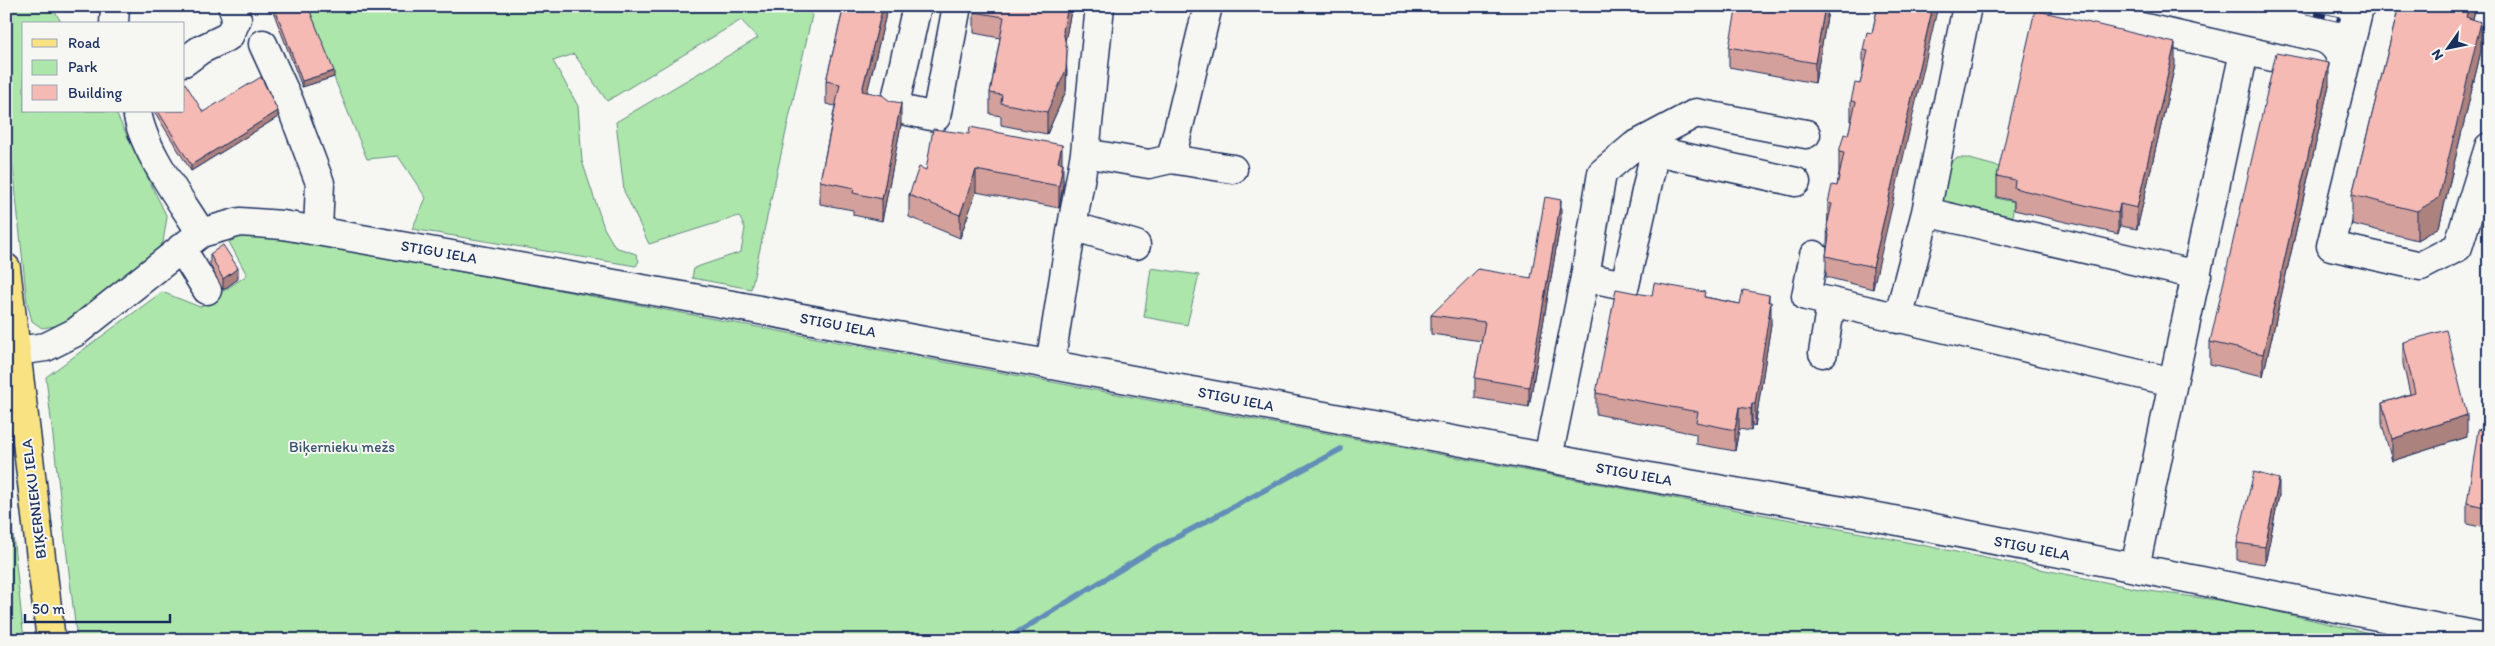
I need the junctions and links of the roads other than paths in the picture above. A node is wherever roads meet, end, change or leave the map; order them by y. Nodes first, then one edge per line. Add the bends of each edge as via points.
1 (115, 6) edge
2 (232, 6) edge
3 (917, 6) edge
4 (958, 6) edge
5 (1100, 6) edge
6 (1207, 6) edge
7 (1967, 6) edge
8 (2049, 6) edge
9 (2390, 6) edge
10 (114, 22) edge
11 (263, 44) dead end
12 (2244, 52) junction
13 (185, 61) edge
14 (2323, 69) edge
15 (137, 112) edge
16 (1806, 134) dead end
17 (2489, 147) edge
18 (1645, 149) junction
19 (1085, 153) junction
20 (1171, 159) junction
21 (1233, 169) dead end
22 (1796, 182) dead end
23 (1926, 212) junction
24 (1072, 226) junction
25 (318, 230) junction
26 (191, 240) junction
27 (1136, 245) dead end
28 (1814, 255) dead end
29 (6, 268) edge
30 (2197, 275) junction
31 (1585, 277) junction
32 (207, 290) dead end
33 (1831, 303) junction
34 (1898, 319) junction
35 (16, 351) junction
36 (1823, 353) dead end
37 (1050, 365) junction
38 (2173, 382) junction
39 (1548, 458) junction
40 (2135, 568) junction
41 (2489, 638) edge
42 (51, 640) edge

1 - 10 street
2 - 13 street via 236,19 229,36
3 - 4 street via 894,108 936,117
5 - 19 street
6 - 20 street
7 - 23 street
8 - 12 street
9 - 17 street via 2331,246 2421,266 2458,247
11 - 25 street via 290,101 320,183
12 - 14 street
12 - 30 street
15 - 26 street via 139,124
16 - 18 street via 1696,113
18 - 22 street
18 - 31 street via 1602,173
18 - 31 street via 1625,285
19 - 20 street via 1149,164
19 - 24 street
20 - 21 street
23 - 30 street via 2112,247
23 - 34 street
24 - 27 street
24 - 37 street
25 - 26 street, STIGU IELA via 240,222
25 - 37 street, STIGU IELA
26 - 32 street
26 - 35 street, STIGU IELA via 76,332 46,347
28 - 33 street via 1806,296
29 - 35 main road, BIĶERNIEKU IELA
30 - 38 street
31 - 39 street
33 - 34 street
33 - 36 street
34 - 38 street
35 - 42 main road, BIĶERNIEKU IELA
37 - 39 street, STIGU IELA
38 - 40 street
39 - 40 street, STIGU IELA via 1883,518
40 - 41 street, STIGU IELA

